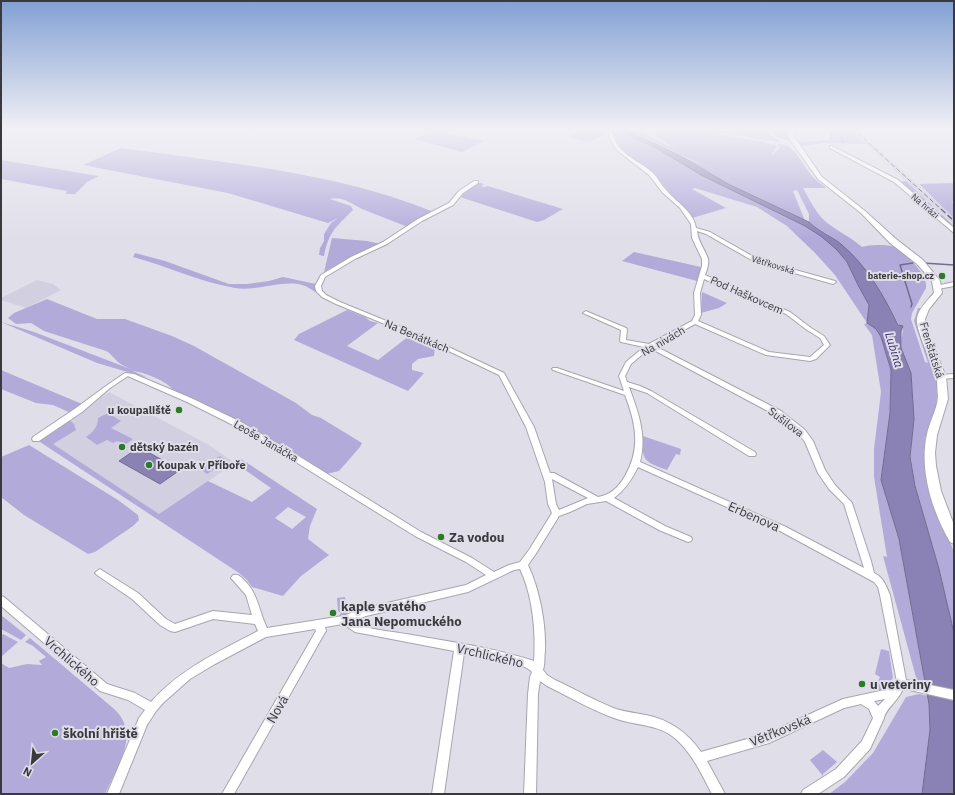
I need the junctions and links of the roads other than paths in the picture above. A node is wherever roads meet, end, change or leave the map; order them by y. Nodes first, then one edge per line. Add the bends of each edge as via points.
1 (639, 165) edge
2 (811, 165) edge
3 (867, 165) edge
4 (476, 182) dead end
5 (694, 229) junction
6 (954, 231) edge
7 (702, 276) junction
8 (833, 282) dead end
9 (954, 284) edge
10 (938, 287) junction
11 (586, 313) dead end
12 (695, 322) junction
13 (651, 346) junction
14 (555, 369) dead end
15 (954, 376) edge
16 (941, 377) junction
17 (624, 383) junction
18 (628, 392) junction
19 (36, 439) dead end
20 (752, 454) dead end
21 (636, 463) junction
22 (547, 476) junction
23 (607, 498) junction
24 (598, 500) junction
25 (556, 513) junction
26 (688, 539) dead end
27 (954, 539) edge
28 (523, 565) junction
29 (100, 573) dead end
30 (870, 574) junction
31 (494, 576) junction
32 (236, 578) dead end
33 (1, 600) edge
34 (258, 620) junction
35 (344, 620) junction
36 (319, 624) junction
37 (264, 633) junction
38 (460, 647) junction
39 (537, 671) junction
40 (900, 688) junction
41 (954, 695) edge
42 (861, 699) junction
43 (152, 708) junction
44 (879, 718) junction
45 (698, 758) junction
46 (113, 794) edge
47 (228, 794) edge
48 (438, 794) edge
49 (530, 794) edge
50 (719, 794) edge
51 (808, 794) edge

1 - 5 street, Na nivách via 682,207
2 - 10 main road via 820,178 921,263 932,275
3 - 6 street, Na hrázi via 896,181
4 - 22 street, Na Benátkách via 462,192 452,204 420,220 385,244 329,272 320,280 318,288 324,296 338,303 438,344 502,374 530,427
5 - 7 street, Na nivách via 695,238 705,259
5 - 8 street, Větřkovská via 758,261
7 - 12 street, Na nivách via 697,293 698,315
7 - 12 street, Pod Haškovcem via 788,313 808,330 822,337 827,345 810,359 768,354
9 - 10 street
10 - 16 main road, Frenštátská via 938,293 925,309 921,319
11 - 13 street, Sušilova via 624,329 623,341
12 - 13 street, Na nivách
13 - 17 street, Na nivách via 628,363 622,376
13 - 30 street, Sušilova via 778,413 802,432 809,441 821,471 848,505
14 - 18 street via 624,393
15 - 16 street
16 - 27 main road, Frenštátská via 943,398 931,440 930,466 938,498
17 - 18 street
17 - 20 street via 649,392
18 - 21 street via 640,430
19 - 31 street, Leoše Janáčka via 127,374 132,375 238,424 418,534
21 - 23 street via 624,484
21 - 30 street, Erbenova via 784,529
22 - 24 street via 551,475
22 - 25 street, Na Benátkách
23 - 24 street
23 - 26 street
24 - 25 street
25 - 28 street via 533,553
28 - 31 street via 512,567
28 - 39 street via 529,578 539,623
29 - 34 street via 134,596 163,622 176,628 213,615
30 - 40 street via 879,582 885,595
31 - 35 street via 468,588 365,612
32 - 34 street via 248,589 254,601
33 - 43 street, Vrchlického via 104,688 131,696
34 - 37 street
35 - 36 street
35 - 38 street, Vrchlického via 356,628 377,634
36 - 37 street
36 - 47 street, Nová via 321,631
37 - 43 street via 186,676
38 - 39 street, Vrchlického via 505,656 532,665
38 - 48 street
39 - 45 street, Vrchlického via 551,683 618,714 656,722 672,729
39 - 49 street via 533,700
40 - 41 street via 918,688
40 - 42 street, Větřkovská
40 - 44 street via 880,710
42 - 44 street via 873,706
42 - 45 street, Větřkovská via 843,704 769,738
43 - 46 street via 143,722
44 - 51 street via 866,745 840,772
45 - 50 street, Vrchlického

